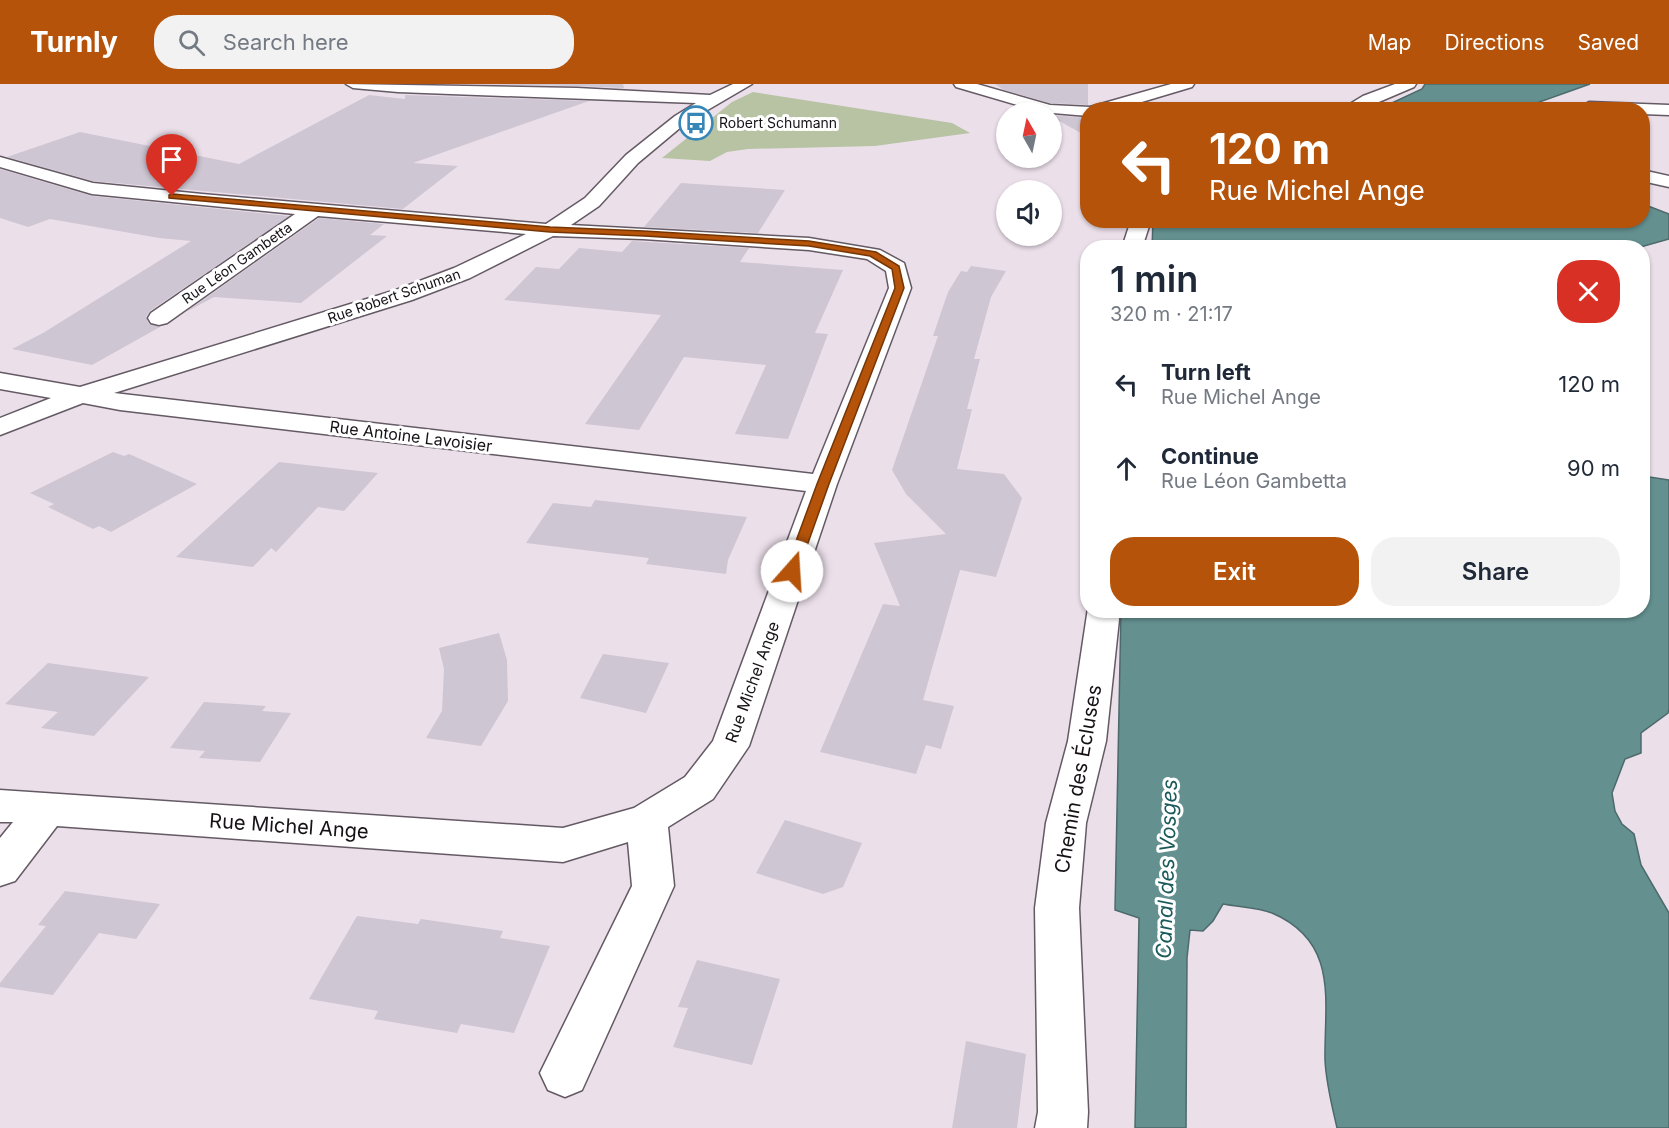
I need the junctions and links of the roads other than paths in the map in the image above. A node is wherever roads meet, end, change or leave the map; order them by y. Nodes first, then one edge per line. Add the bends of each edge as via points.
1 (353, 84) edge
2 (745, 84) edge
3 (961, 84) edge
4 (1187, 84) edge
5 (1409, 84) edge
6 (466, 88) edge
7 (711, 100) junction
8 (1124, 102) edge
9 (1370, 102) edge
10 (1650, 109) edge
11 (1669, 110) edge
12 (1080, 111) edge
13 (0, 162) edge
14 (1650, 177) edge
15 (1669, 182) edge
16 (315, 209) junction
17 (550, 230) junction
18 (159, 318) dead end
19 (0, 381) edge
20 (78, 396) junction
21 (0, 428) edge
22 (823, 484) junction
23 (1102, 618) edge
24 (0, 806) edge
25 (46, 810) junction
26 (647, 820) junction
27 (0, 868) edge
28 (566, 1073) dead end
29 (1061, 1128) edge

1 - 6 street
2 - 7 street, Rue Robert Schuman
3 - 12 street via 1049,110
4 - 8 street
5 - 9 street
6 - 7 street
7 - 17 street, Rue Robert Schuman via 632,159 592,202
10 - 11 street
13 - 16 street, Rue Léon Gambetta via 92,188
14 - 15 street
16 - 17 street, Rue Léon Gambetta
16 - 18 street, Rue Léon Gambetta
17 - 20 street, Rue Robert Schuman via 462,273 404,295
17 - 22 street, Rue Michel Ange via 654,223 873,254 896,268 900,288
19 - 20 street, Rue Antoine Lavoisier
20 - 21 street, Rue Robert Schuman
20 - 22 street, Rue Antoine Lavoisier
22 - 26 street, Rue Michel Ange via 730,746 699,788
23 - 29 street, Chemin des Écluses via 1087,741 1066,823 1057,908
24 - 25 street, Rue Michel Ange
25 - 26 street, Rue Michel Ange via 563,845
25 - 27 street
26 - 28 street via 653,886

